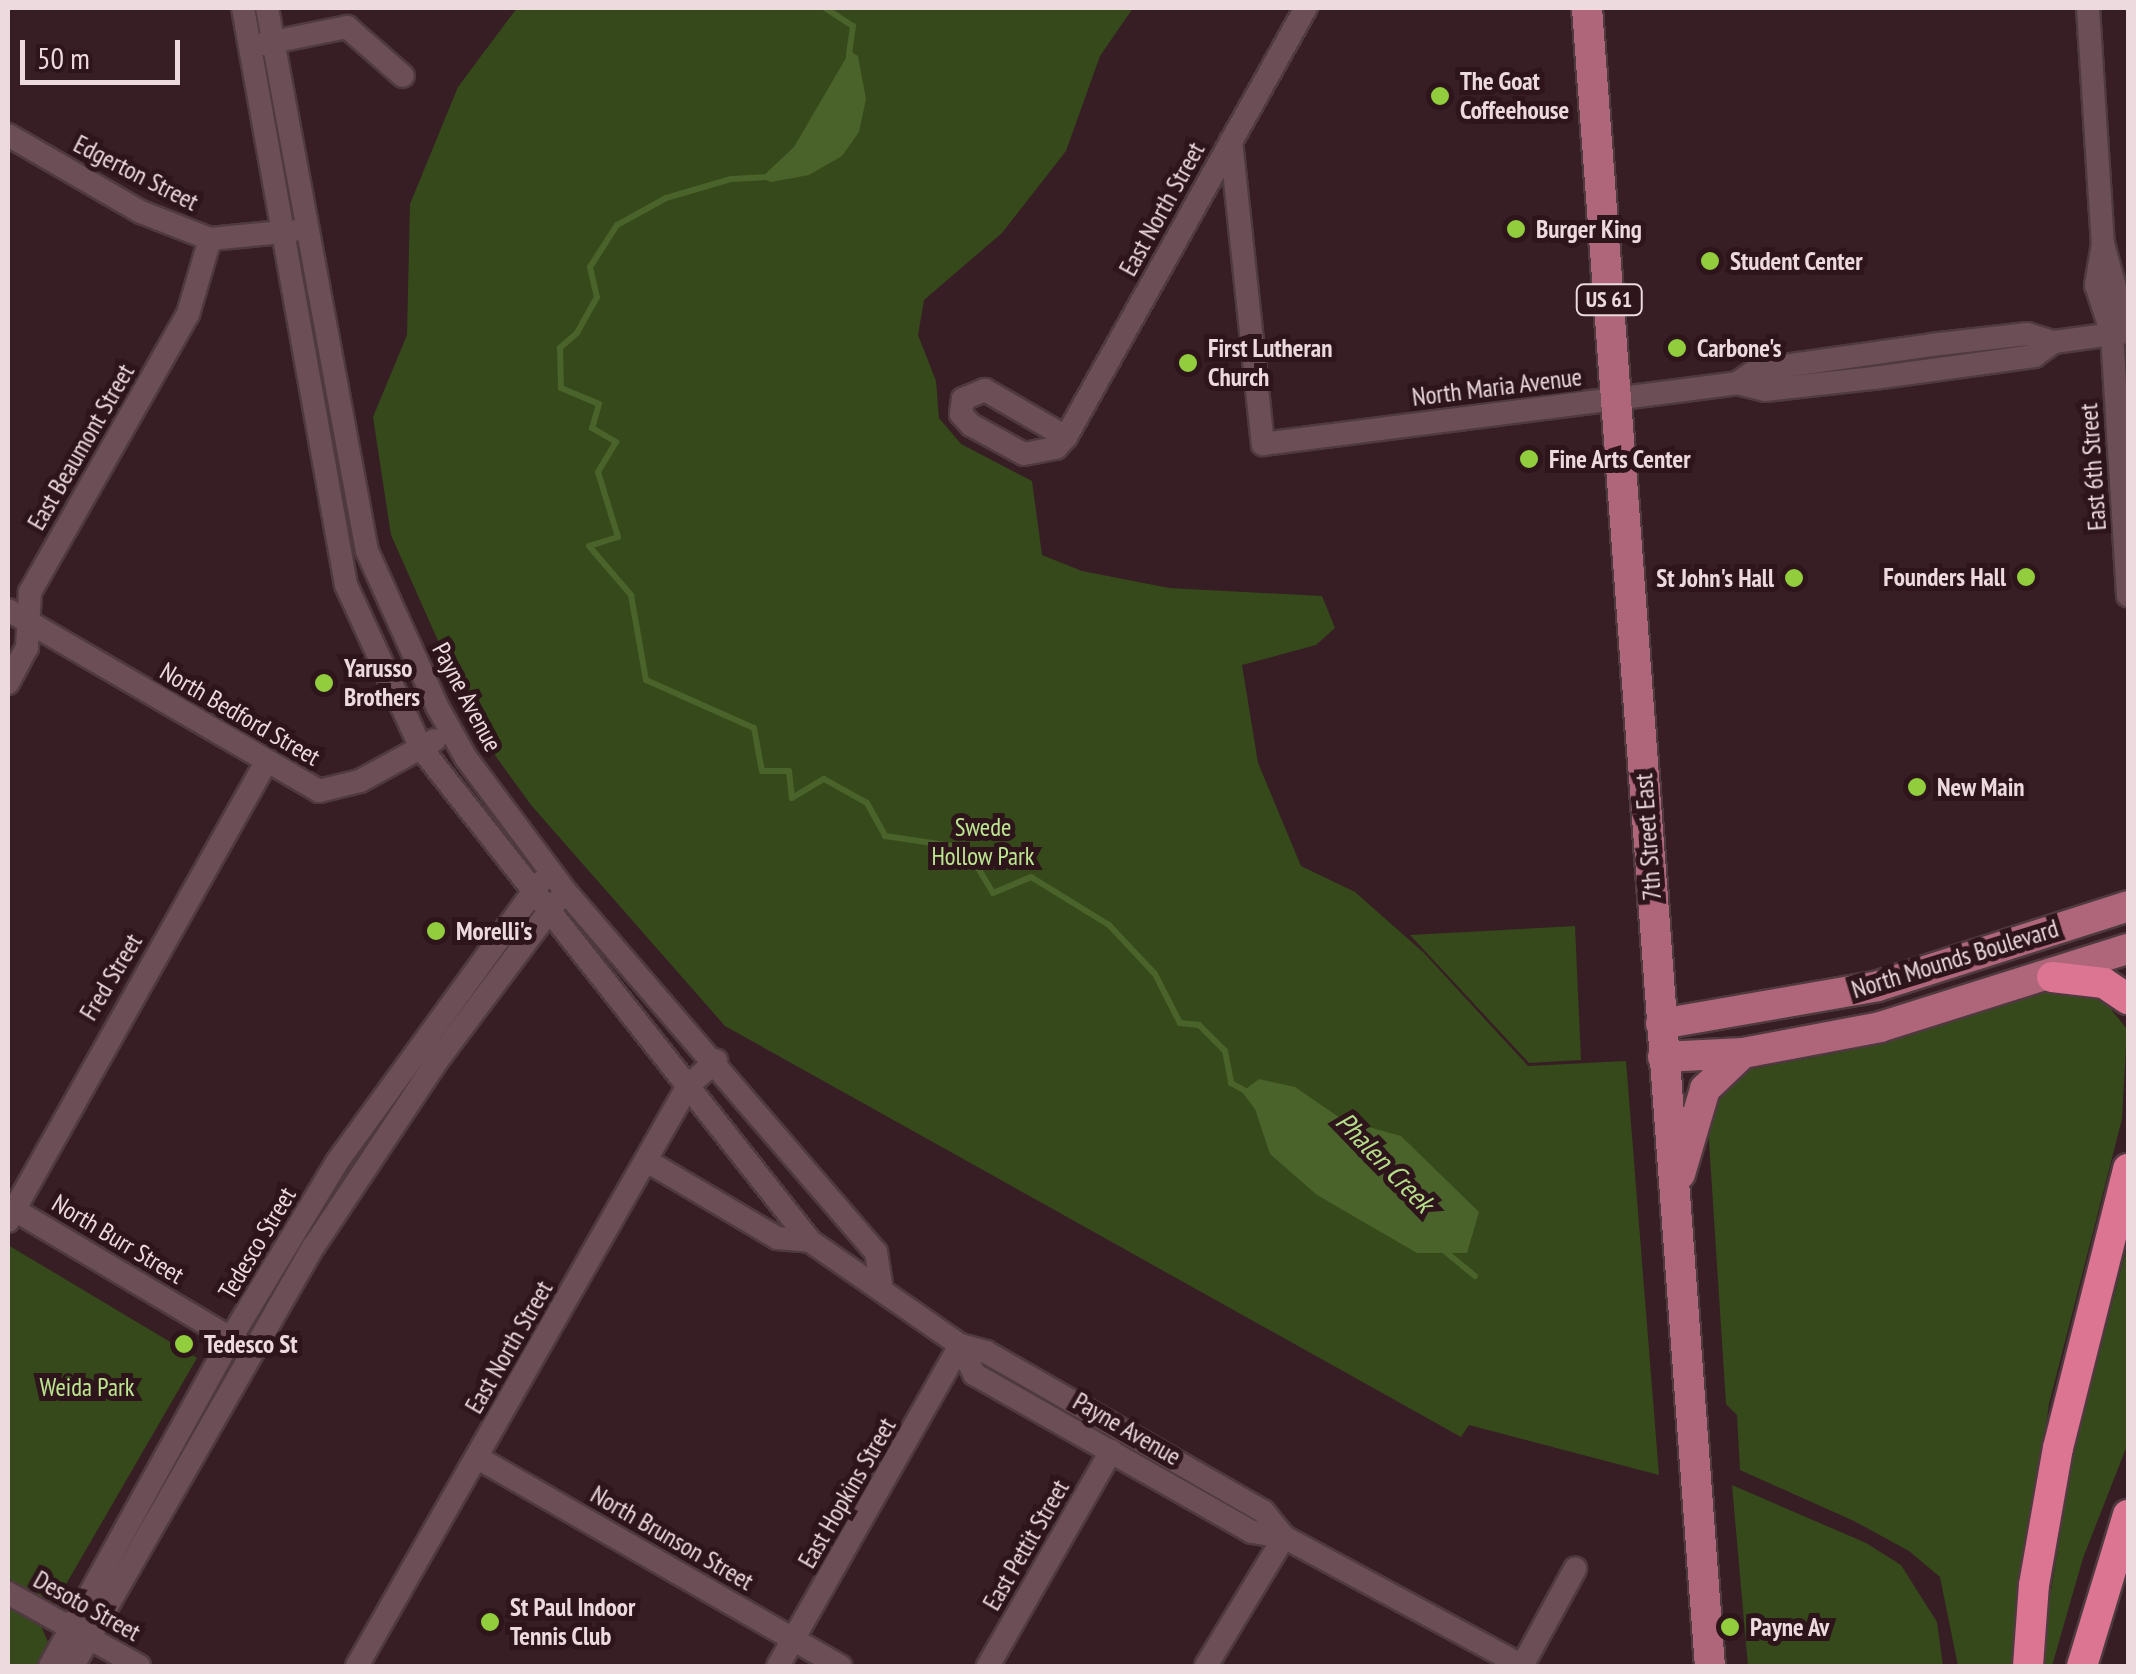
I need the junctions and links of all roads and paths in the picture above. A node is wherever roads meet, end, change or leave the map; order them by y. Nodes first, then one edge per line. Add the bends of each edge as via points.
1 (243, 8) edge
2 (267, 8) edge
3 (1306, 8) edge
4 (1587, 8) edge
5 (2088, 8) edge
6 (352, 17) edge
7 (274, 42) junction
8 (250, 46) junction
9 (403, 76) dead end
10 (8, 135) edge
11 (1232, 141) junction
12 (306, 229) junction
13 (280, 233) junction
14 (210, 239) junction
15 (2120, 333) edge
16 (1616, 398) junction
17 (1066, 437) dead end
18 (2128, 596) edge
19 (8, 610) edge
20 (28, 622) junction
21 (8, 683) edge
22 (450, 731) junction
23 (421, 748) junction
24 (266, 764) junction
25 (550, 873) junction
26 (532, 892) junction
27 (566, 892) junction
28 (2128, 906) edge
29 (547, 912) junction
30 (2128, 949) edge
31 (2052, 976) junction
32 (2128, 999) edge
33 (1661, 1024) junction
34 (1743, 1053) junction
35 (1663, 1057) junction
36 (716, 1061) junction
37 (688, 1086) junction
38 (647, 1161) junction
39 (2128, 1169) edge
40 (1673, 1200) junction
41 (9, 1212) edge
42 (810, 1241) junction
43 (880, 1284) junction
44 (231, 1338) junction
45 (960, 1345) junction
46 (252, 1350) junction
47 (1110, 1451) junction
48 (478, 1458) junction
49 (2128, 1515) edge
50 (1284, 1537) junction
51 (1575, 1569) dead end
52 (8, 1593) edge
53 (77, 1633) junction
54 (794, 1640) junction
55 (50, 1666) edge
56 (72, 1666) edge
57 (140, 1666) edge
58 (357, 1666) edge
59 (778, 1666) edge
60 (840, 1666) edge
61 (988, 1666) edge
62 (1206, 1666) edge
63 (1522, 1666) edge
64 (1710, 1666) edge
65 (2028, 1666) edge
66 (2082, 1666) edge

1 - 8 street, Payne Avenue
2 - 7 street, Payne Avenue
3 - 11 street, East North Street
4 - 16 main road, 7th Street East / US 61
5 - 15 street, East 6th Street via 2104,244 2097,298
6 - 7 street
6 - 9 street
7 - 8 street
7 - 12 street, Payne Avenue
8 - 13 street, Payne Avenue
10 - 14 street, Edgerton Street via 141,212
11 - 16 street, North Maria Avenue via 1263,444
11 - 17 street, East North Street
12 - 13 street, Edgerton Street
12 - 22 street, Payne Avenue via 367,551
13 - 14 street, Edgerton Street
13 - 23 street, Payne Avenue via 346,585
14 - 20 street, East Beaumont Street via 188,314 30,592
15 - 16 street, North Maria Avenue via 1931,345 1756,370 1737,383
15 - 18 street, East 6th Street
16 - 33 main road, 7th Street East / US 61
19 - 20 street, North Bedford Street
20 - 21 street, East Beaumont Street via 27,648
20 - 24 street, North Bedford Street
22 - 23 street, North Bedford Street
22 - 25 street, Payne Avenue
23 - 24 street, North Bedford Street via 332,790 300,783
23 - 26 street, Payne Avenue
24 - 41 street, Fred Street
25 - 26 street, Tedesco Street
25 - 27 street, Payne Avenue
26 - 29 street, Payne Avenue
26 - 44 street, Tedesco Street via 338,1162
27 - 29 street, Tedesco Street
27 - 36 street, Payne Avenue
28 - 33 main road, North Mounds Boulevard via 1878,986
29 - 37 street, Payne Avenue
29 - 46 street, Tedesco Street via 359,1176
30 - 31 main road, North Mounds Boulevard
31 - 32 highway via 2104,984
31 - 34 main road, North Mounds Boulevard via 1880,1028
33 - 35 main road, 7th Street East / US 61
34 - 35 main road, North Mounds Boulevard
34 - 40 main road via 1705,1089
35 - 40 main road, 7th Street East
36 - 37 street, East North Street
36 - 43 street, Payne Avenue via 876,1252
37 - 38 street, East North Street
37 - 42 street, Payne Avenue
38 - 42 street, Payne Avenue via 778,1238
38 - 48 street, East North Street
39 - 65 highway via 2058,1448 2034,1585
40 - 64 main road, 7th Street East
41 - 44 street, North Burr Street
42 - 43 street, Payne Avenue via 849,1273
43 - 45 street, Payne Avenue
44 - 46 street, North Burr Street
44 - 53 street, Tedesco Street
45 - 47 street, Payne Avenue via 974,1374
45 - 50 street, Payne Avenue via 986,1352 1263,1511
45 - 54 street, East Hopkins Street
46 - 53 street, Tedesco Street
47 - 50 street, Payne Avenue via 1252,1532
47 - 61 street, East Pettit Street
48 - 54 street, North Brunson Street
48 - 58 street, East North Street
49 - 66 highway
50 - 62 street
50 - 63 street, Payne Avenue
51 - 63 street
52 - 53 street, Desoto Street
53 - 55 street, Tedesco Street
53 - 56 street, Tedesco Street
53 - 57 street, Desoto Street
54 - 59 street, East Hopkins Street
54 - 60 street, North Brunson Street

